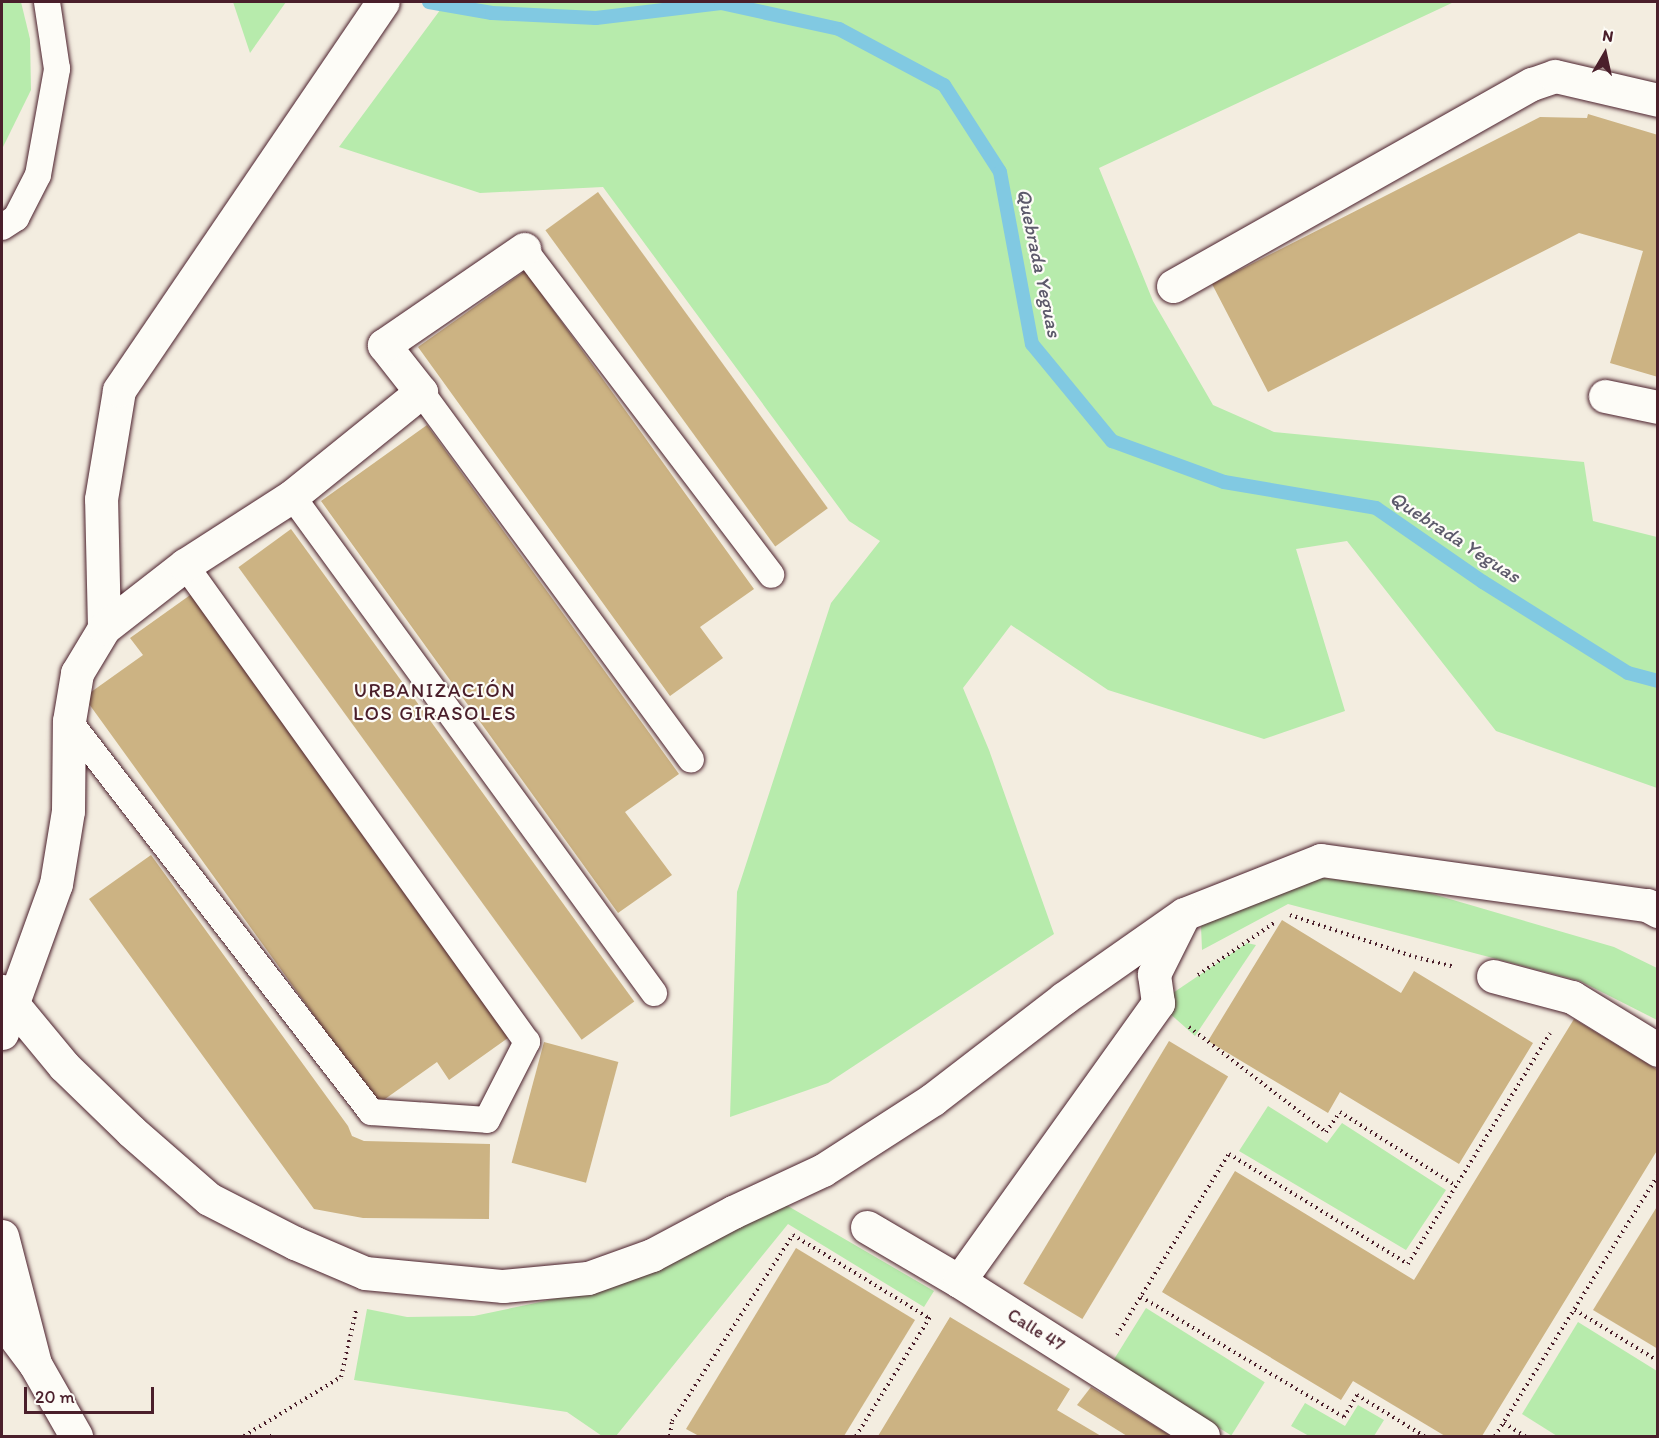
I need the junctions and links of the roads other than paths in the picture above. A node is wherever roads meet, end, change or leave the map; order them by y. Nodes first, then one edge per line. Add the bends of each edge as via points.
1 (46, 2) edge
2 (383, 2) edge
3 (1658, 100) edge
4 (2, 227) edge
5 (524, 249) joint
6 (1173, 286) dead end
7 (422, 392) junction
8 (1605, 396) dead end
9 (1658, 408) edge
10 (292, 496) junction
11 (185, 565) junction
12 (771, 575) dead end
13 (104, 628) junction
14 (69, 721) junction
15 (692, 759) dead end
16 (1658, 911) edge
17 (1184, 914) junction
18 (1493, 976) dead end
19 (654, 993) dead end
20 (5, 1009) edge
21 (1658, 1050) edge
22 (867, 1227) dead end
23 (2, 1236) edge
24 (959, 1281) junction
25 (2, 1320) edge
26 (35, 1364) junction
27 (76, 1437) edge
28 (1203, 1437) edge

1 - 4 lane via 57,69 39,175 16,218
2 - 13 street via 119,390 101,499
3 - 6 street via 1555,76 1532,84
5 - 7 street via 384,345
5 - 12 lane
7 - 10 street
7 - 15 lane
8 - 9 street
10 - 11 street
10 - 19 lane
11 - 13 street
11 - 14 lane via 527,1042 487,1120 371,1112
13 - 14 street via 77,673
14 - 20 street via 68,811 56,884
16 - 17 street via 1647,905 1321,860
17 - 20 street via 1064,998 933,1099 823,1170 652,1255 588,1278 502,1286 365,1273 295,1244 209,1199 131,1131
17 - 24 street via 1154,974 1158,1003
18 - 21 street via 1572,997
22 - 24 street, Calle 47
23 - 26 street
24 - 28 street, Calle 47
25 - 26 street
26 - 27 street

